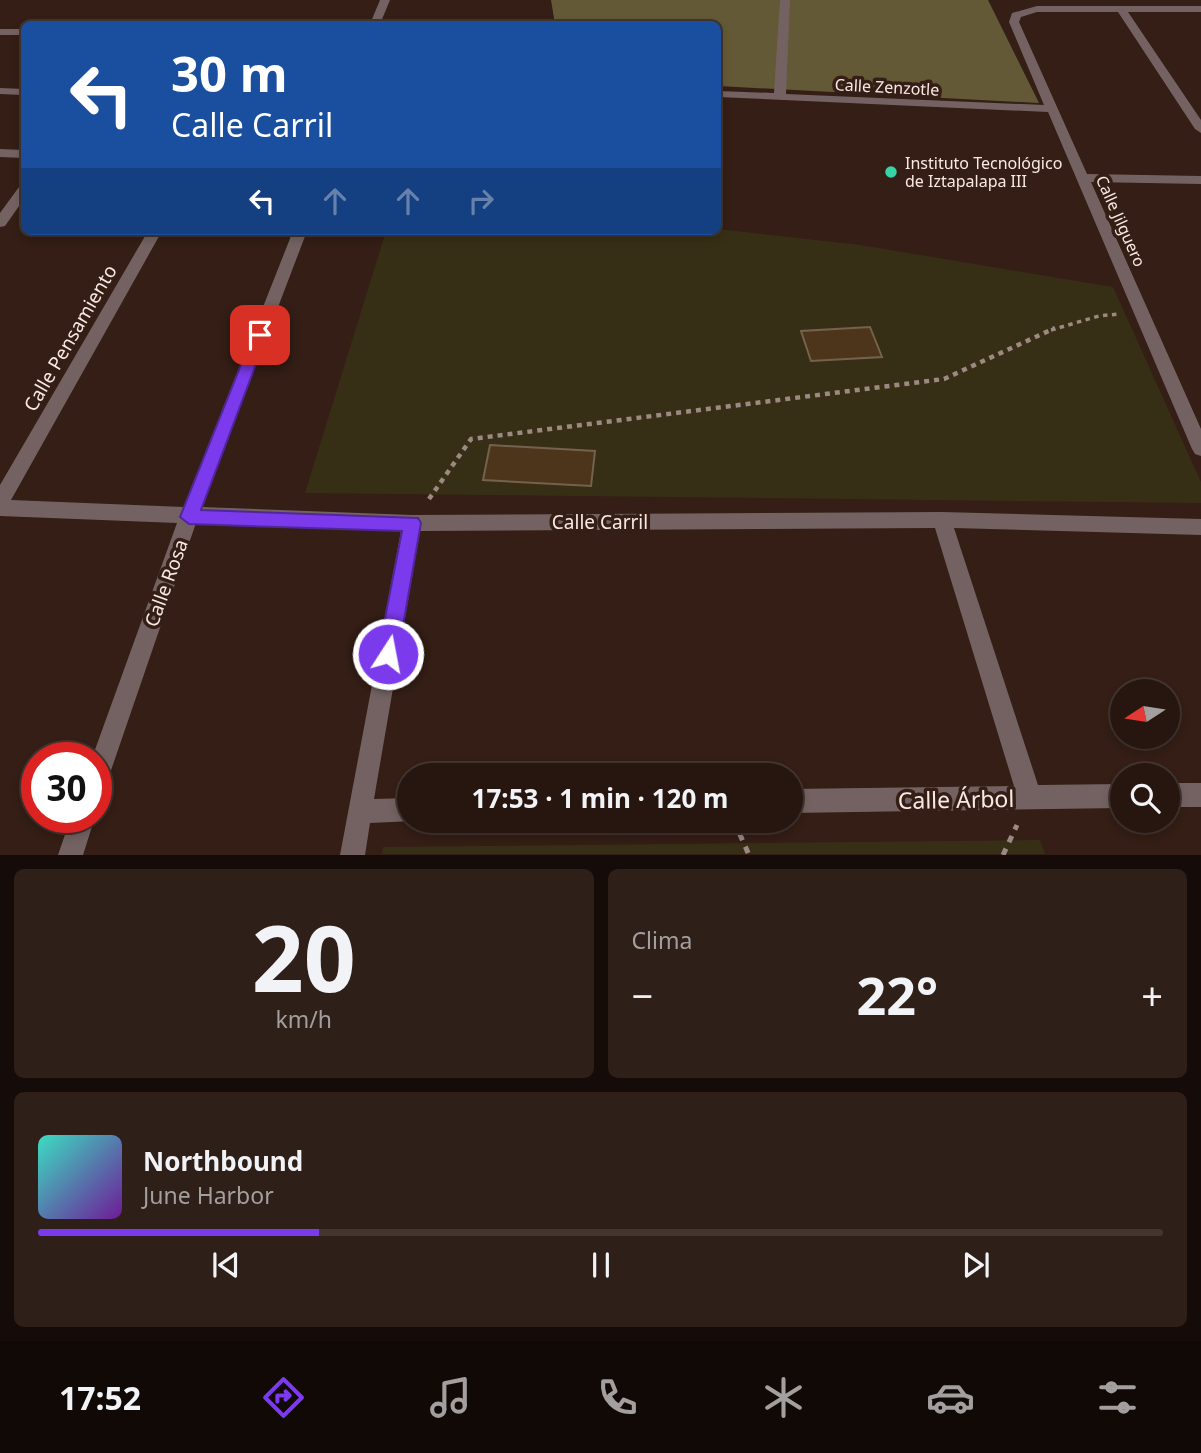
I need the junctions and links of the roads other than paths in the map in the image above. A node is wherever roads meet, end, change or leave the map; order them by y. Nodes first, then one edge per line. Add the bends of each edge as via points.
1 (385, 0) edge
2 (785, 0) edge
3 (1121, 9) junction
4 (1201, 9) edge
5 (376, 21) edge
6 (0, 32) edge
7 (21, 32) edge
8 (0, 91) edge
9 (21, 92) edge
10 (721, 94) edge
11 (780, 97) junction
12 (1054, 109) junction
13 (1201, 129) edge
14 (0, 153) edge
15 (21, 154) edge
16 (1082, 178) junction
17 (1201, 180) edge
18 (21, 194) edge
19 (0, 223) edge
20 (153, 235) edge
21 (298, 235) edge
22 (1201, 449) edge
23 (0, 502) edge
24 (0, 508) edge
25 (189, 517) junction
26 (942, 520) junction
27 (412, 523) junction
28 (1201, 527) edge
29 (109, 742) edge
30 (1201, 794) edge
31 (1180, 795) edge
32 (1110, 796) edge
33 (1030, 799) junction
34 (803, 801) edge
35 (397, 810) edge
36 (359, 811) junction
37 (77, 833) edge
38 (69, 855) edge
39 (352, 855) edge

1 - 5 street
2 - 11 street
3 - 4 street
3 - 12 street, Calle Jilguero via 1024,11 1016,15 1014,22
3 - 13 street
6 - 7 street
8 - 9 street
10 - 11 street, Calle Zenzotle
11 - 12 street, Calle Zenzotle
12 - 16 street, Calle Jilguero
14 - 15 street
16 - 17 street
16 - 22 street, Calle Jilguero
18 - 19 street
20 - 23 street, Calle Pensamiento
21 - 25 street, Calle Rosa
24 - 25 street, Calle Carril
25 - 27 street, Calle Carril
25 - 29 street, Calle Rosa
26 - 27 street, Calle Carril
26 - 28 street, Calle Carril
26 - 33 street
27 - 36 street
30 - 31 street
32 - 33 street, Calle Árbol
33 - 34 street, Calle Árbol
35 - 36 street
36 - 39 street
37 - 38 street

